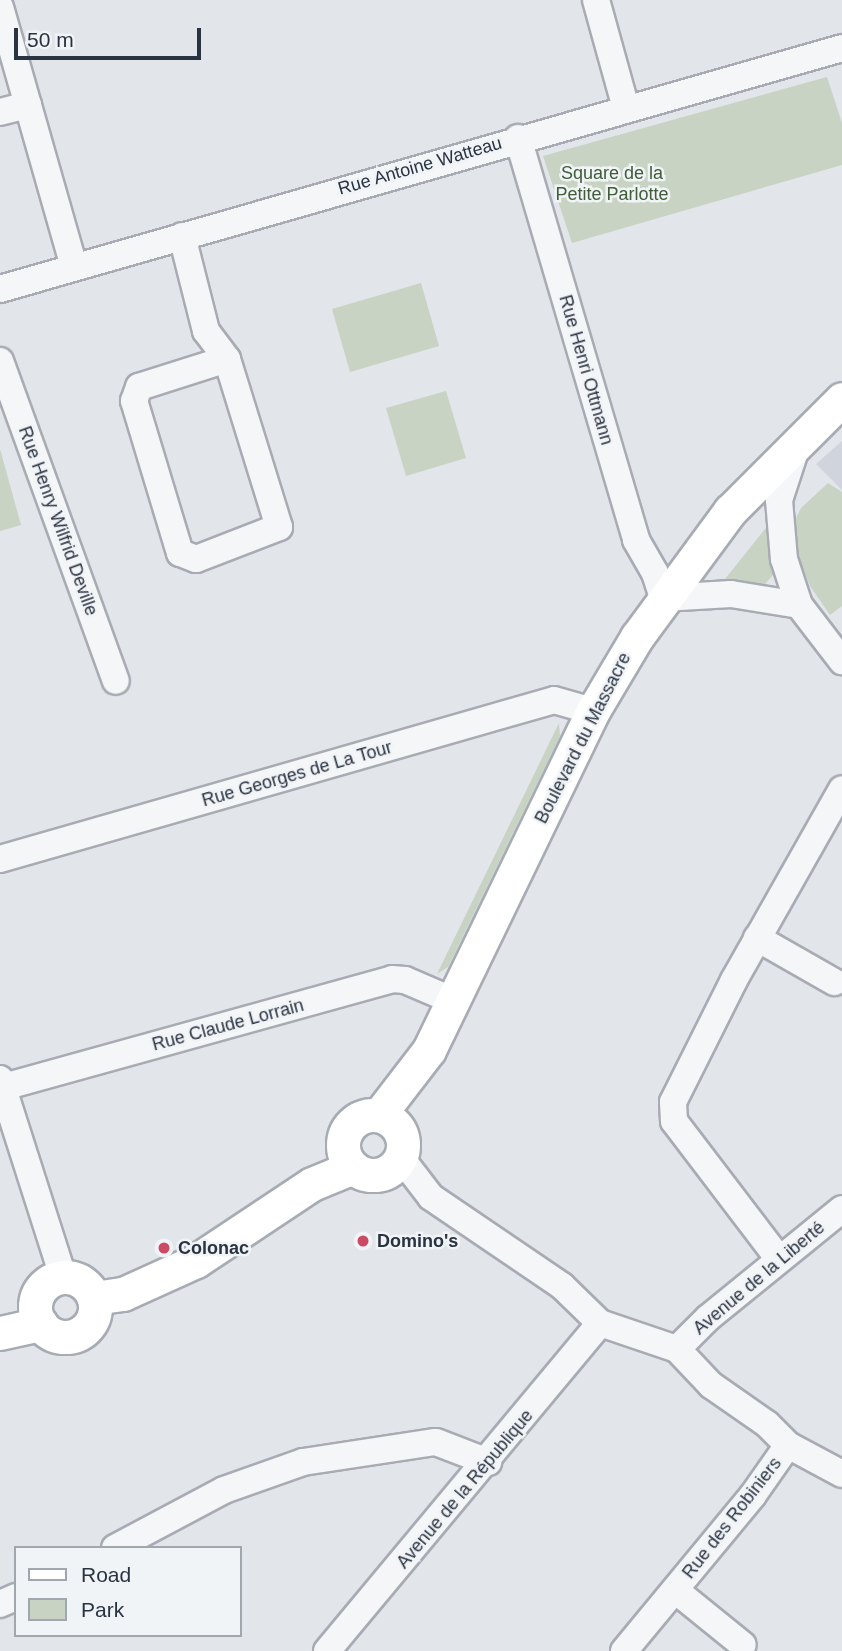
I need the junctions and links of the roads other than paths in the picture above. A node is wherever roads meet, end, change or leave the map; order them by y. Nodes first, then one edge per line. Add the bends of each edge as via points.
1 (596, 0) edge
2 (0, 7) edge
3 (842, 48) edge
4 (28, 105) junction
5 (626, 108) junction
6 (0, 112) edge
7 (518, 138) junction
8 (182, 236) junction
9 (74, 267) junction
10 (0, 289) edge
11 (227, 359) junction
12 (0, 362) edge
13 (842, 399) edge
14 (797, 445) junction
15 (663, 598) junction
16 (799, 605) junction
17 (842, 661) edge
18 (116, 681) dead end
19 (593, 711) junction
20 (842, 789) edge
21 (0, 859) edge
22 (757, 939) junction
23 (834, 982) dead end
24 (454, 1001) junction
25 (1, 1085) edge
26 (379, 1115) junction
27 (401, 1157) junction
28 (353, 1167) junction
29 (842, 1209) edge
30 (779, 1259) junction
31 (63, 1277) junction
32 (94, 1298) junction
33 (600, 1323) junction
34 (41, 1324) junction
35 (0, 1333) edge
36 (677, 1349) junction
37 (788, 1445) junction
38 (488, 1462) junction
39 (842, 1474) edge
40 (119, 1546) edge
41 (675, 1590) junction
42 (743, 1645) dead end
43 (327, 1651) edge
44 (624, 1651) edge

1 - 5 street
2 - 4 street
3 - 5 street, Rue Antoine Watteau
4 - 6 street
4 - 9 street
5 - 7 street, Rue Antoine Watteau
7 - 8 street, Rue Antoine Watteau
7 - 15 street, Rue Henri Ottmann via 636,540
8 - 9 street, Rue Antoine Watteau
8 - 11 street via 205,331
9 - 10 street, Rue Antoine Watteau
11 - 11 street via 139,387 134,401 180,553 197,559 279,527
12 - 18 street, Rue Henry Wilfrid Deville
13 - 14 main road, Boulevard du Massacre
14 - 15 main road, Boulevard du Massacre via 730,511
14 - 16 street via 778,510 784,559
15 - 16 street via 731,594
15 - 19 main road, Boulevard du Massacre
16 - 17 street
19 - 21 street, Rue Georges de La Tour via 554,700
19 - 24 main road, Boulevard du Massacre
20 - 22 street
22 - 23 street
22 - 30 street via 673,1102 674,1121
24 - 25 street, Rue Claude Lorrain via 392,979
24 - 26 main road, Boulevard du Massacre via 406,1085
25 - 31 street
26 - 27 main road via 400,1131
26 - 28 main road via 355,1121 345,1135 344,1152
27 - 28 main road via 379,1174
27 - 33 street via 431,1197 562,1286
28 - 32 main road via 319,1180 196,1261 123,1294
29 - 30 street, Avenue de la Liberté
30 - 36 street, Avenue de la Liberté
31 - 32 main road via 83,1283
31 - 34 main road via 39,1293 36,1310
32 - 34 main road via 93,1320 83,1332 61,1337
33 - 36 street
33 - 38 street, Avenue de la République
34 - 35 main road
36 - 37 street via 711,1385 767,1424
37 - 39 street
37 - 41 street, Rue des Robiniers
38 - 40 street via 436,1442 303,1462 224,1490
38 - 43 street, Avenue de la République
41 - 42 street, Rue des Robiniers
41 - 44 street, Rue des Robiniers

